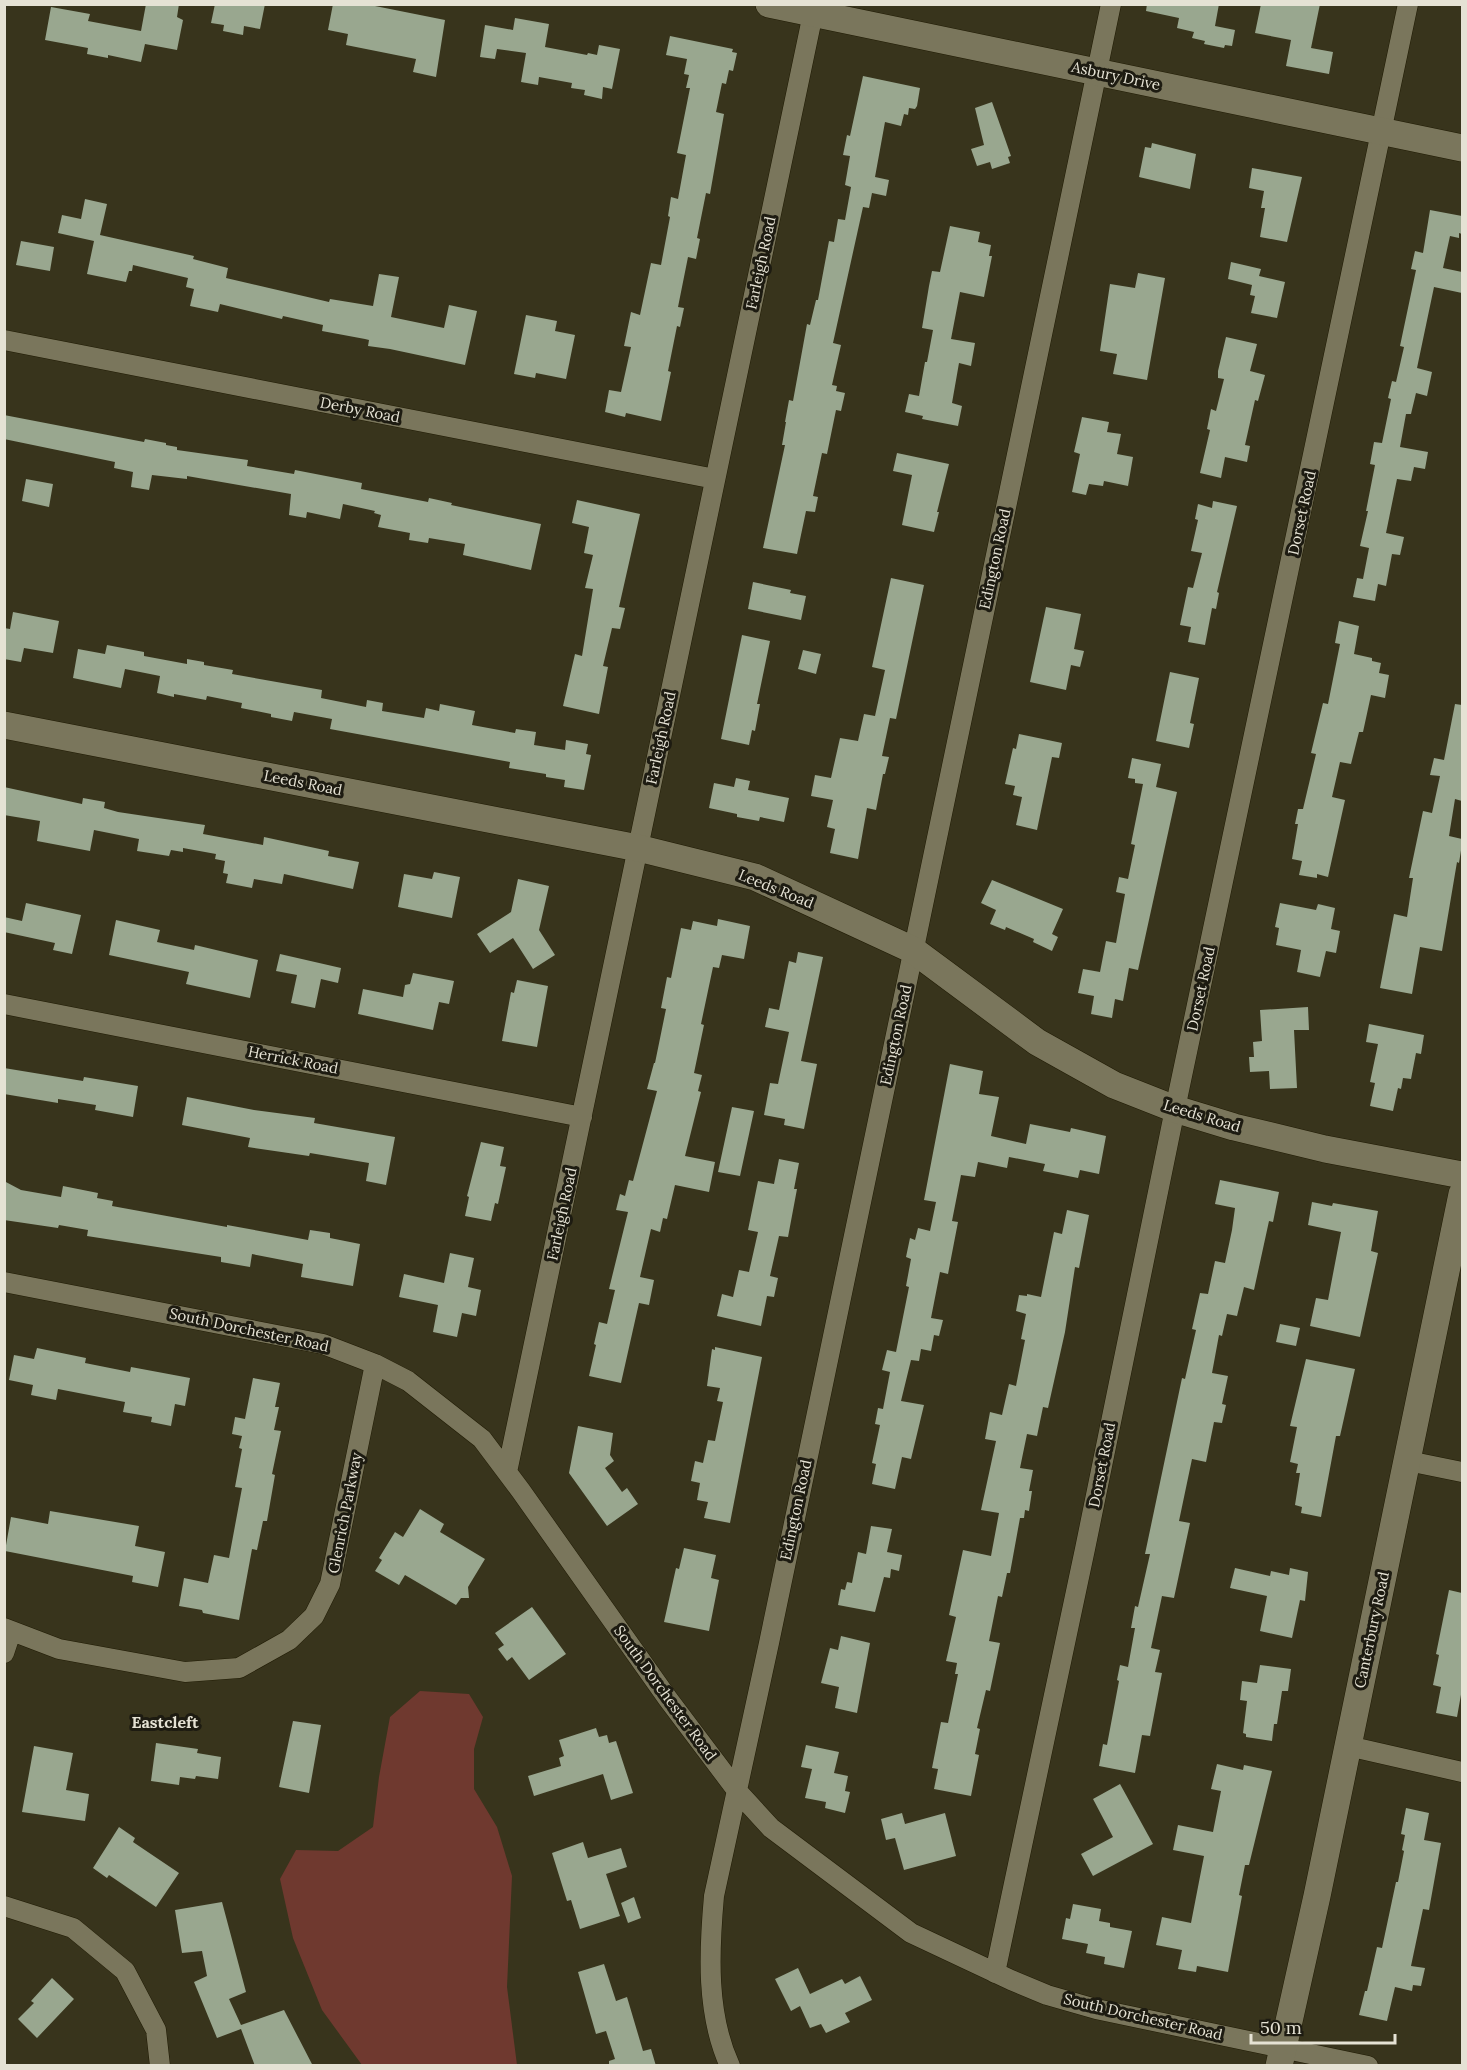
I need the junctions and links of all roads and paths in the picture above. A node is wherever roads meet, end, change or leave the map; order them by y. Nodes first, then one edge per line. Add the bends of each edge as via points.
1 (769, 4) edge
2 (1112, 4) edge
3 (1408, 4) edge
4 (814, 9) edge
5 (1097, 72) junction
6 (1382, 131) junction
7 (1462, 148) edge
8 (4, 340) edge
9 (715, 479) junction
10 (4, 725) edge
11 (638, 848) junction
12 (913, 951) junction
13 (4, 1004) edge
14 (1175, 1109) junction
15 (582, 1117) junction
16 (1462, 1175) edge
17 (1462, 1194) edge
18 (4, 1282) edge
19 (375, 1364) junction
20 (1408, 1461) junction
21 (507, 1472) junction
22 (1462, 1472) edge
23 (8, 1630) edge
24 (4, 1653) edge
25 (1348, 1746) junction
26 (1462, 1772) edge
27 (738, 1792) junction
28 (4, 1906) edge
29 (995, 1973) junction
30 (1281, 2056) edge
31 (160, 2066) edge
32 (730, 2066) edge
33 (1368, 2066) edge

1 - 4 street, Asbury Drive
2 - 5 street, Edington Road
3 - 6 street, Dorset Road
4 - 5 street, Asbury Drive
4 - 9 street, Farleigh Road
5 - 6 street, Asbury Drive
5 - 12 street, Edington Road
6 - 7 street, Asbury Drive
6 - 14 street, Dorset Road
8 - 9 street, Derby Road
9 - 11 street, Farleigh Road
10 - 11 street, Leeds Road
11 - 12 street, Leeds Road via 755,877
11 - 15 street, Farleigh Road
12 - 14 street, Leeds Road via 1037,1042 1114,1085
12 - 27 street, Edington Road
13 - 15 street, Herrick Road
14 - 16 street, Leeds Road via 1325,1149
14 - 29 street, Dorset Road
15 - 21 street, Farleigh Road
17 - 20 street, Canterbury Road
18 - 19 street, South Dorchester Road via 323,1344
19 - 21 street, South Dorchester Road via 408,1381 482,1439
19 - 23 street, Glenrich Parkway via 330,1584 314,1616 289,1640 239,1668 185,1672 59,1649
20 - 22 street
20 - 25 street, Canterbury Road
21 - 27 street, South Dorchester Road
23 - 24 street
25 - 26 street
25 - 30 street, Canterbury Road
27 - 29 street, South Dorchester Road via 771,1828 910,1933
27 - 32 street, Edington Road via 714,1896 711,1934 715,2016
28 - 31 street via 73,1928 125,1971 156,2030
29 - 30 street, South Dorchester Road via 1047,1995
30 - 33 street, South Dorchester Road

